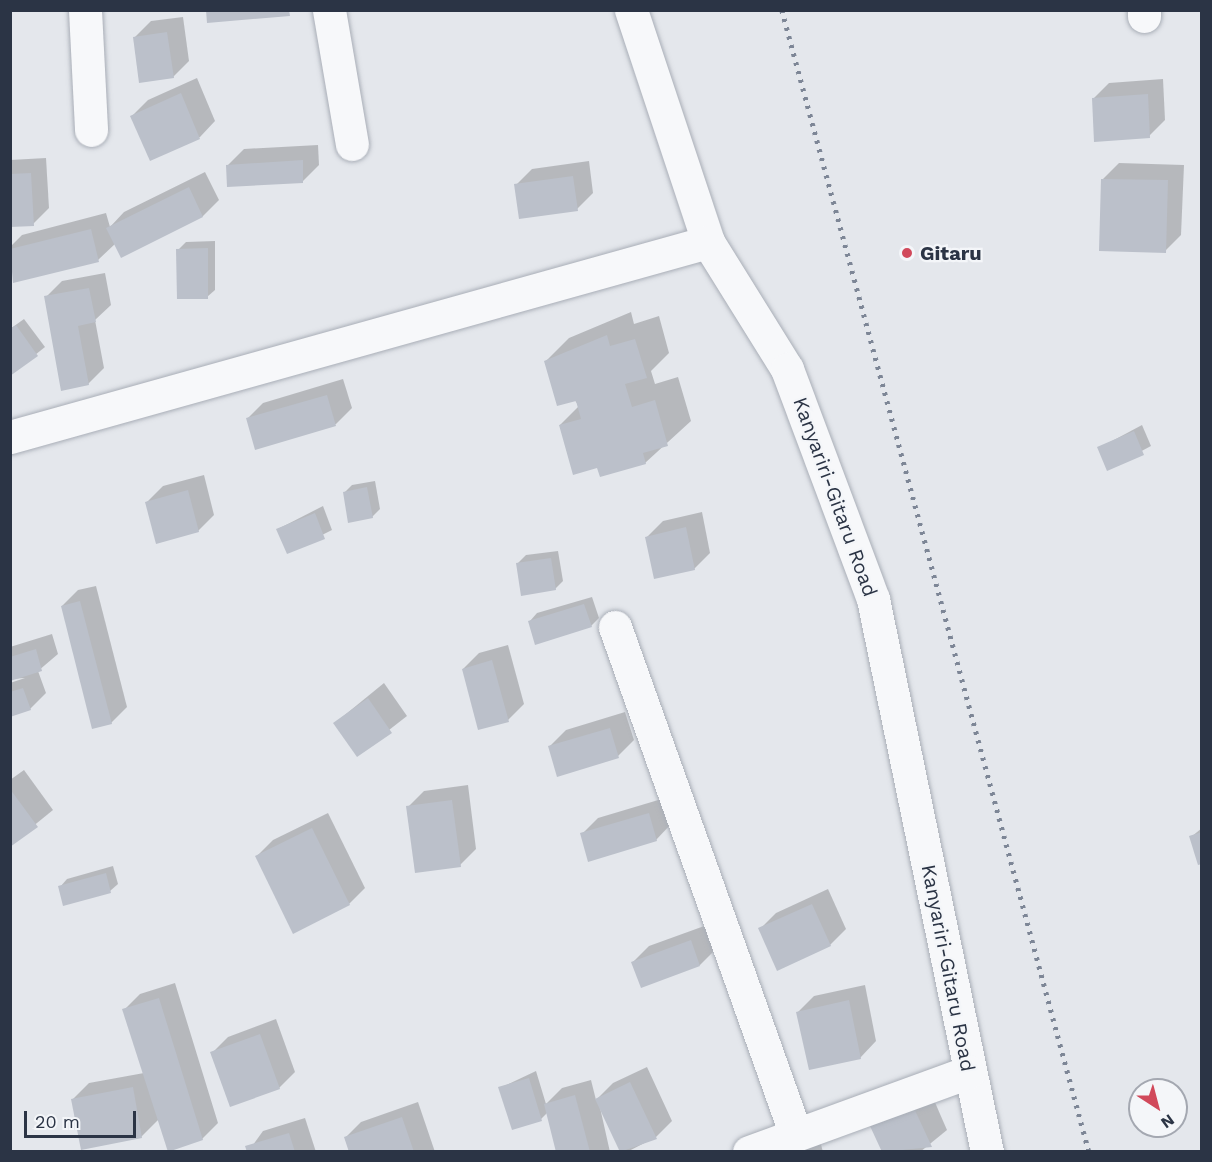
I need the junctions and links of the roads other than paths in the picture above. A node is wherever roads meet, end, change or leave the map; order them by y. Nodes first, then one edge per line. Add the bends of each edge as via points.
1 (85, 10) edge
2 (329, 10) edge
3 (631, 10) edge
4 (91, 130) dead end
5 (352, 144) dead end
6 (708, 243) junction
7 (10, 437) edge
8 (615, 627) dead end
9 (969, 1072) junction
10 (796, 1135) junction
11 (749, 1152) edge
12 (987, 1152) edge

1 - 4 street
2 - 5 street
3 - 6 street, Kanyariri-Gitaru Road
6 - 7 street
6 - 9 street, Kanyariri-Gitaru Road via 787,369 873,599
8 - 10 street
9 - 10 street
9 - 12 street, Kanyariri-Gitaru Road
10 - 11 street

